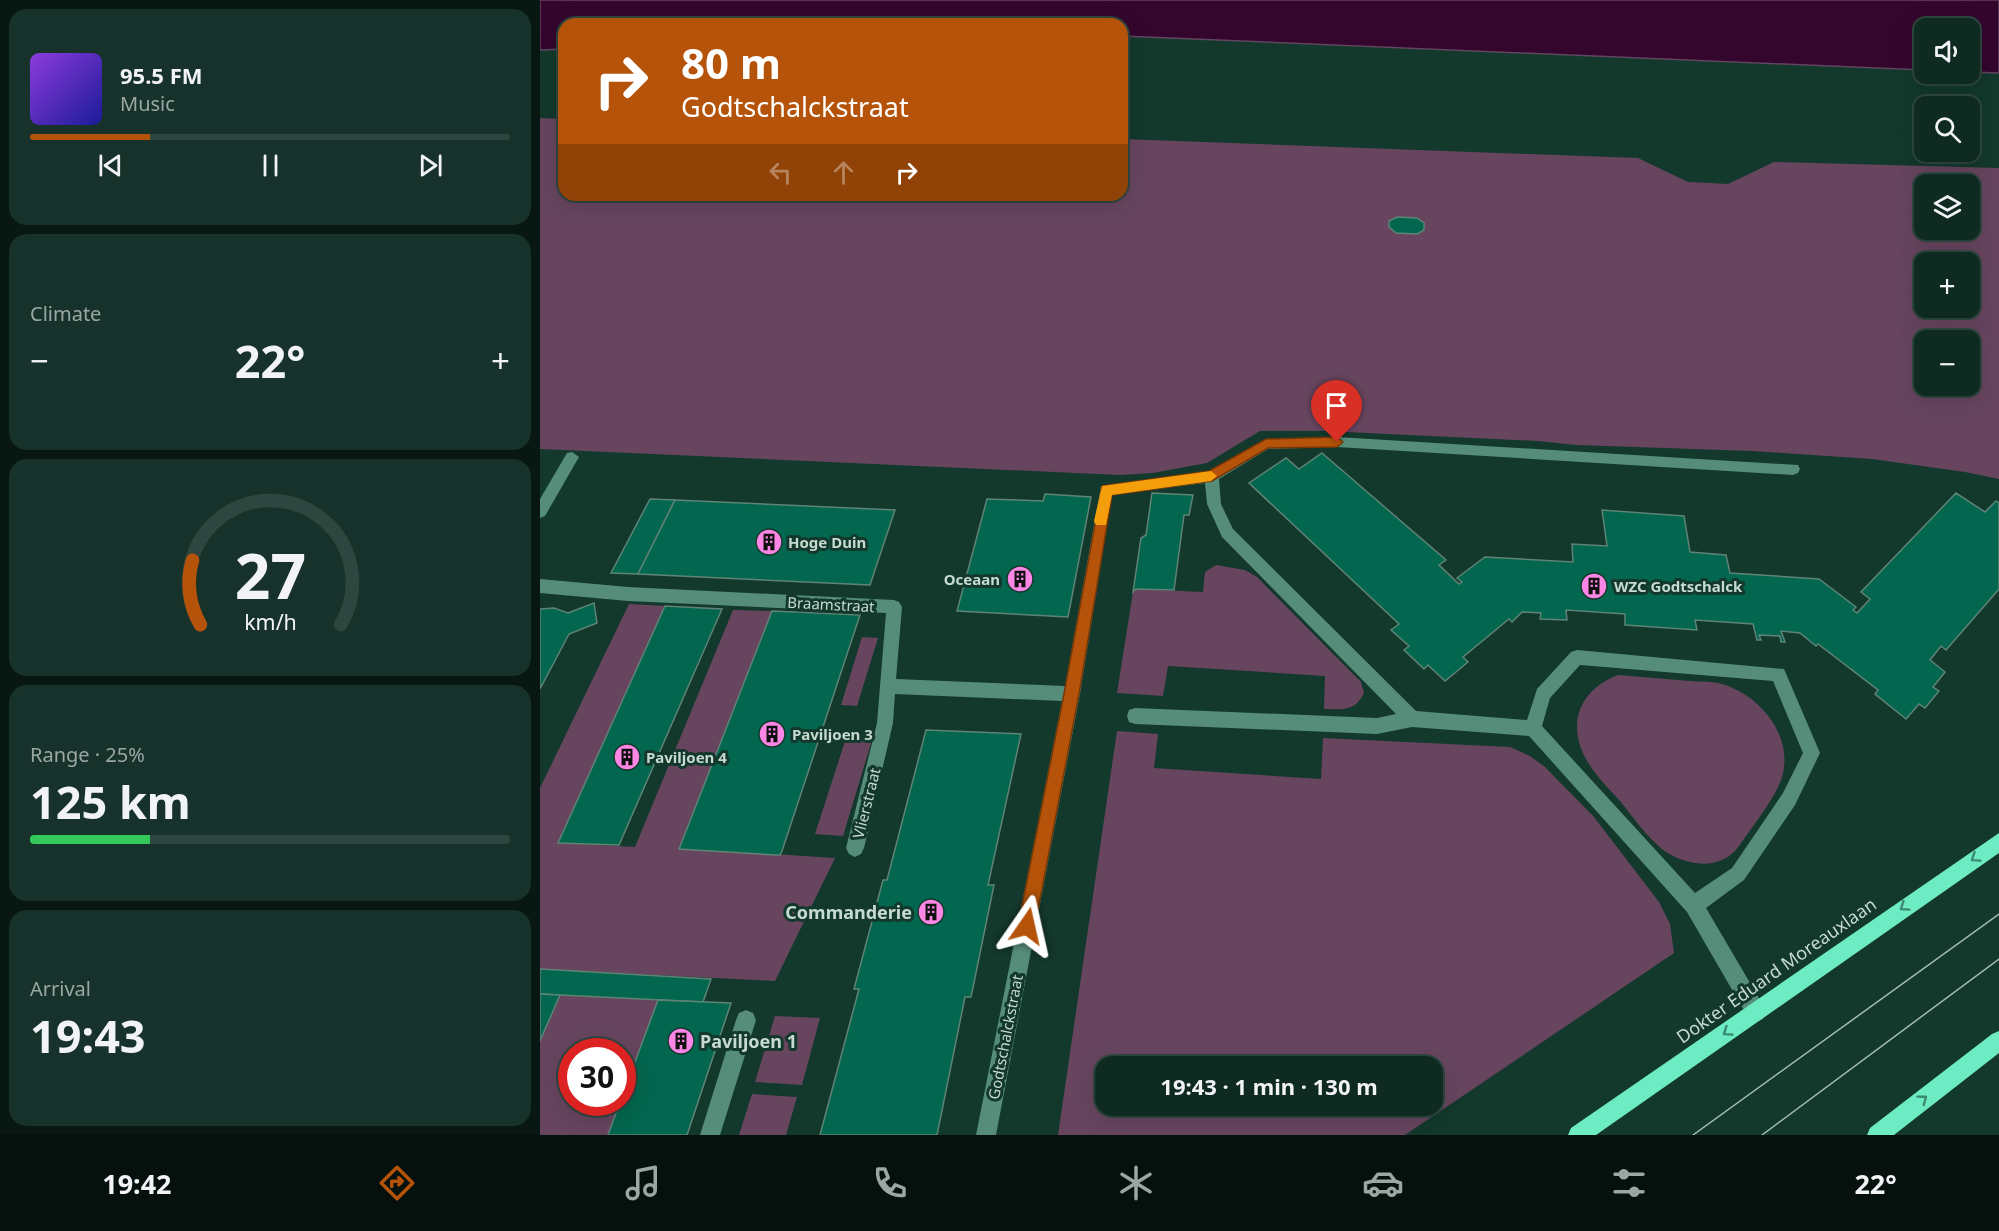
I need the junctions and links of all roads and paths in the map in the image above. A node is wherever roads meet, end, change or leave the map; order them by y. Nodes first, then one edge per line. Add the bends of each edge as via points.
1 (572, 457) dead end
2 (1793, 469) dead end
3 (1212, 476) junction
4 (540, 512) edge
5 (540, 586) edge
6 (887, 686) junction
7 (1072, 694) junction
8 (1135, 716) dead end
9 (1412, 719) junction
10 (1533, 728) junction
11 (1999, 842) edge
12 (855, 848) dead end
13 (1694, 905) junction
14 (1756, 1012) junction
15 (746, 1020) dead end
16 (1999, 1041) edge
17 (710, 1135) edge
18 (986, 1135) edge
19 (1578, 1135) edge
20 (1877, 1135) edge

1 - 4 street
2 - 3 street via 1337,442 1266,444
3 - 7 street, Godtschalckstraat via 1106,490
3 - 9 street via 1214,504 1227,533
5 - 6 street, Braamstraat via 894,607
6 - 7 street
6 - 12 street, Vlierstraat via 885,723
7 - 18 street, Godtschalckstraat
8 - 9 street via 1377,726
9 - 10 street
10 - 13 street
10 - 13 street via 1543,694 1577,657 1778,674 1812,753 1789,799 1738,874
11 -> 14 main road, Dokter Eduard Moreauxlaan
13 - 14 street
14 -> 19 main road, Dokter Eduard Moreauxlaan
15 - 17 street
20 -> 16 main road

